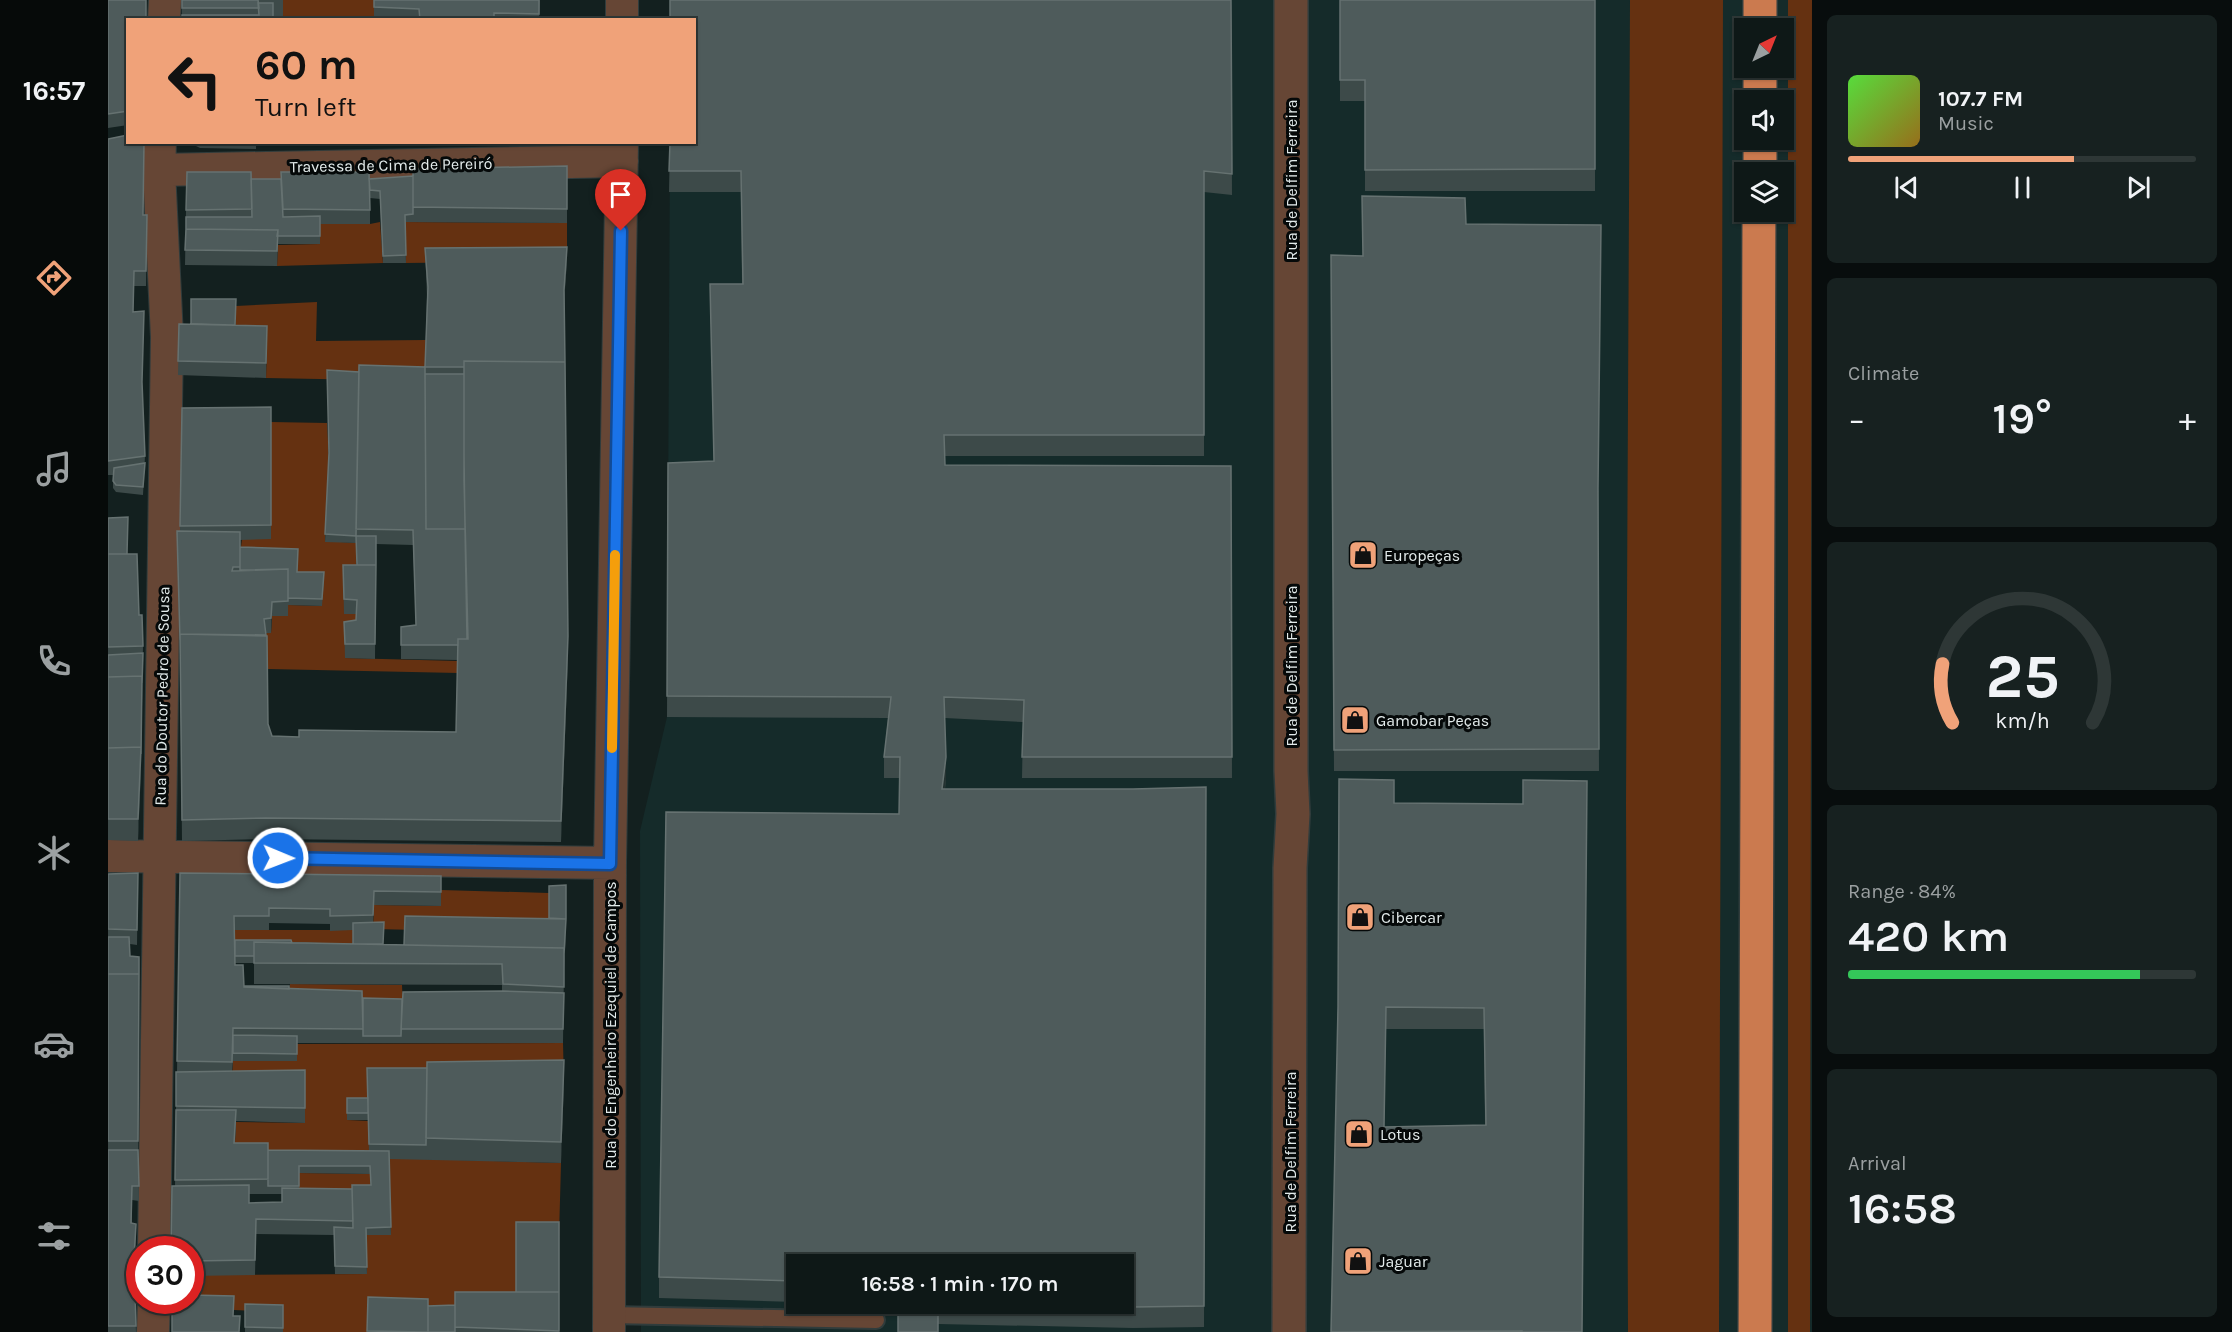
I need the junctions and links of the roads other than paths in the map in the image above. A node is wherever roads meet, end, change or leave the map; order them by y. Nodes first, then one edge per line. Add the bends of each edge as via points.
1 (165, 0) edge
2 (622, 0) edge
3 (1291, 0) edge
4 (1760, 0) edge
5 (164, 18) edge
6 (622, 18) edge
7 (1760, 18) edge
8 (622, 152) edge
9 (160, 156) edge
10 (1760, 222) edge
11 (108, 856) edge
12 (160, 856) junction
13 (610, 864) junction
14 (154, 1236) edge
15 (154, 1314) edge
16 (876, 1320) dead end
17 (609, 1323) edge
18 (153, 1332) edge
19 (1289, 1332) edge
20 (1755, 1332) edge

1 - 5 street
2 - 6 street
3 - 19 street, Rua de Delfim Ferreira via 1293,814
4 - 7 highway
8 - 9 street, Travessa de Cima de Pereiró
8 - 13 street, Rua do Engenheiro Ezequiel de Campos
9 - 12 street, Rua do Doutor Pedro de Sousa via 167,337
10 - 20 highway
11 - 12 street
12 - 13 street
12 - 14 street, Rua do Doutor Pedro de Sousa
13 - 17 street, Rua do Engenheiro Ezequiel de Campos
15 - 18 street
16 - 17 lane

